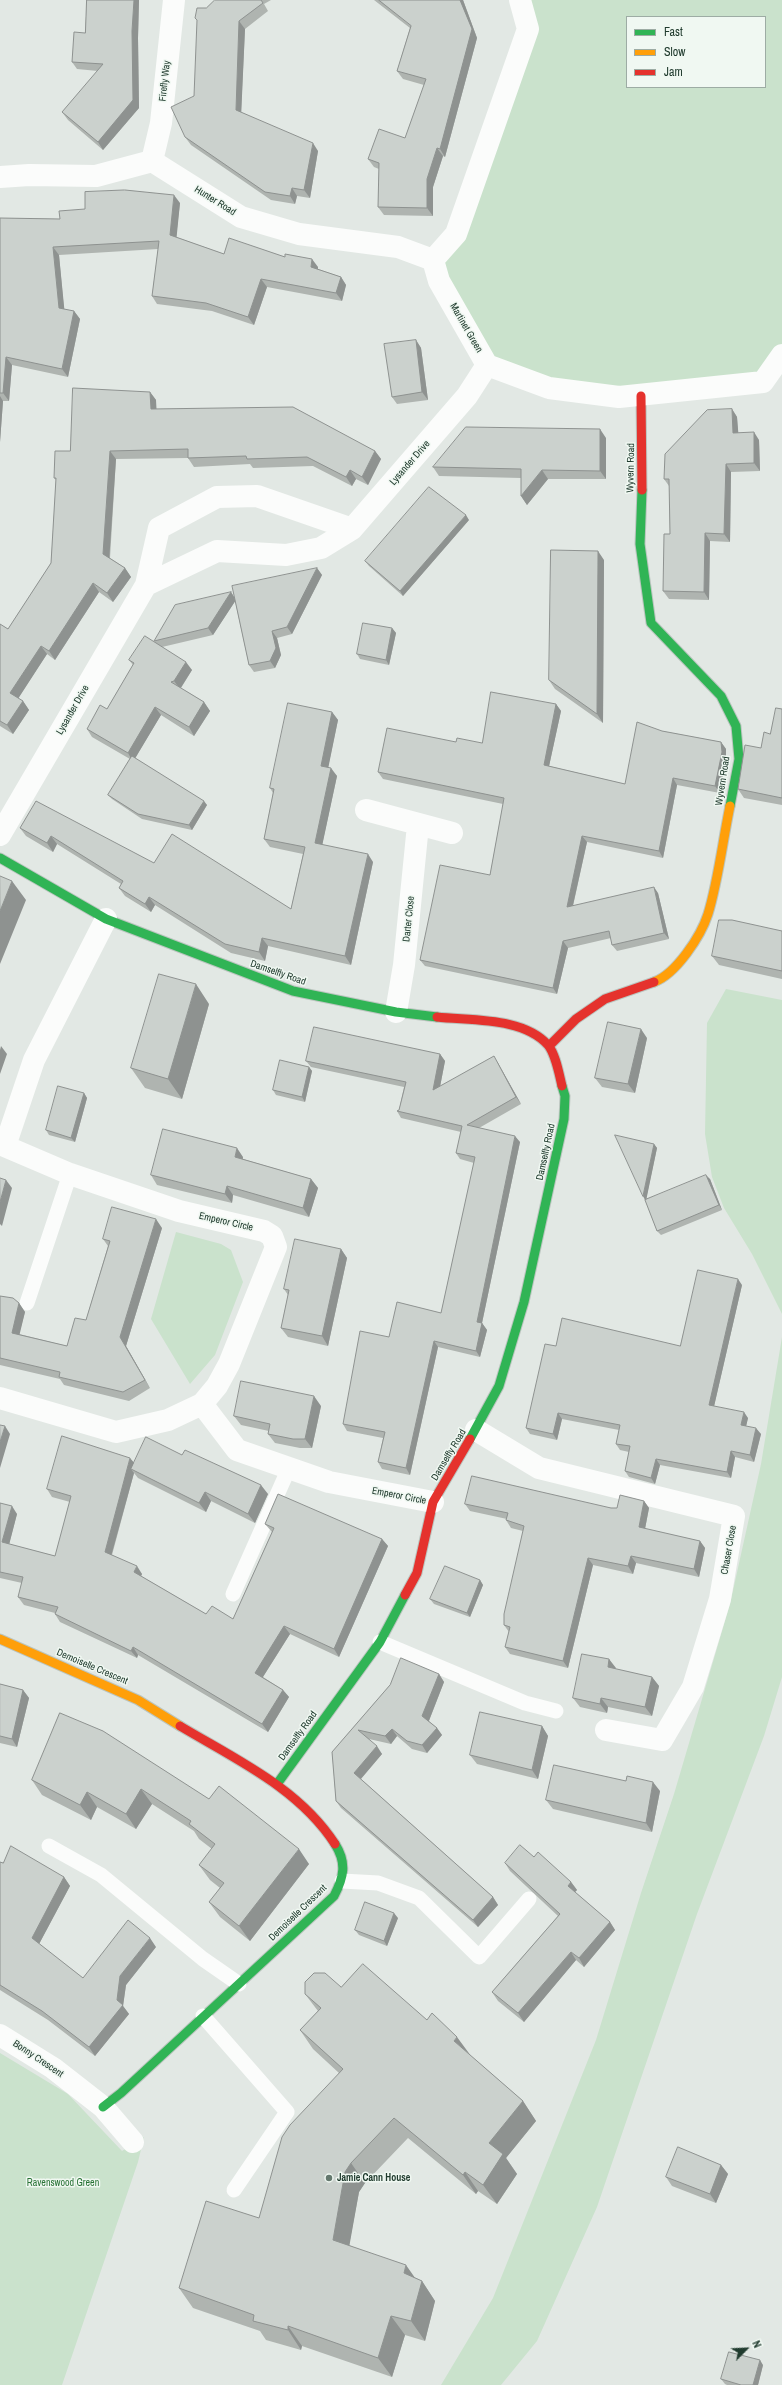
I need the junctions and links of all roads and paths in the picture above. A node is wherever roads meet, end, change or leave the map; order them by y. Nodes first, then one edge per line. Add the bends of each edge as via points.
1 (174, 0) edge
2 (520, 0) edge
3 (152, 161) junction
4 (0, 177) edge
5 (433, 260) junction
6 (782, 355) edge
7 (487, 365) junction
8 (641, 396) junction
9 (352, 529) junction
10 (146, 585) junction
11 (366, 810) dead end
12 (418, 825) junction
13 (452, 833) dead end
14 (0, 835) edge
15 (0, 858) edge
16 (106, 919) junction
17 (396, 1012) junction
18 (549, 1046) junction
19 (2, 1145) edge
20 (70, 1174) junction
21 (27, 1303) dead end
22 (0, 1398) edge
23 (202, 1404) junction
24 (476, 1430) junction
25 (289, 1468) junction
26 (432, 1502) junction
27 (233, 1594) dead end
28 (0, 1640) edge
29 (380, 1642) junction
30 (556, 1711) dead end
31 (606, 1730) dead end
32 (277, 1784) junction
33 (49, 1846) dead end
34 (342, 1881) junction
35 (529, 1899) edge
36 (239, 1984) junction
37 (203, 2016) junction
38 (0, 2035) edge
39 (103, 2107) junction
40 (134, 2142) dead end
41 (234, 2190) dead end

1 - 3 street, Firefly Way via 161,123
2 - 5 street via 528,29 456,234
3 - 4 street via 96,176
3 - 5 street, Hunter Road via 241,217 299,234 398,247
5 - 7 street, Martinet Green via 439,281
6 - 8 street, Martinet Green via 763,382
7 - 8 street, Martinet Green via 549,388 619,397
7 - 9 street, Lysander Drive via 466,396
8 - 18 street, Wyvern Road via 643,446 640,544 651,623 721,696 736,726 739,759 708,915 686,955 662,979 605,999 576,1019
9 - 10 street, Lysander Drive via 321,548 286,555 217,551
9 - 10 street, Lysander Drive via 257,496 218,496 159,528
10 - 14 street, Lysander Drive
11 - 12 street
12 - 13 street
12 - 17 street, Darter Close via 404,965
15 - 16 street, Damselfly Road
16 - 17 street, Damselfly Road via 293,991
16 - 19 street, Emperor Circle via 34,1060
17 - 18 street, Damselfly Road via 510,1025 532,1033
18 - 24 street, Damselfly Road via 565,1096 564,1120 524,1302 499,1386
19 - 20 street, Emperor Circle
20 - 21 lane
20 - 23 street, Emperor Circle via 179,1211 264,1231 272,1236 276,1247 229,1364 217,1386
22 - 23 street, Emperor Circle via 116,1432 168,1420
23 - 25 street, Emperor Circle via 237,1450
24 - 26 street, Damselfly Road
24 - 31 street, Chaser Close via 539,1468 734,1516 720,1599 693,1687 662,1740
25 - 26 street, Emperor Circle via 329,1482
25 - 27 lane
26 - 29 street, Damselfly Road via 417,1572
28 - 32 street, Demoiselle Crescent via 138,1700
29 - 30 lane via 525,1703
29 - 32 street, Damselfly Road
32 - 34 street, Demoiselle Crescent via 323,1825 343,1856
33 - 36 lane via 100,1875 203,1959
34 - 35 lane via 378,1883 419,1898 479,1957
34 - 36 street, Demoiselle Crescent via 334,1896
36 - 37 street, Demoiselle Crescent
37 - 39 street, Demoiselle Crescent
37 - 41 lane via 287,2112
38 - 39 street, Bonny Crescent
39 - 40 street, Bonny Crescent

